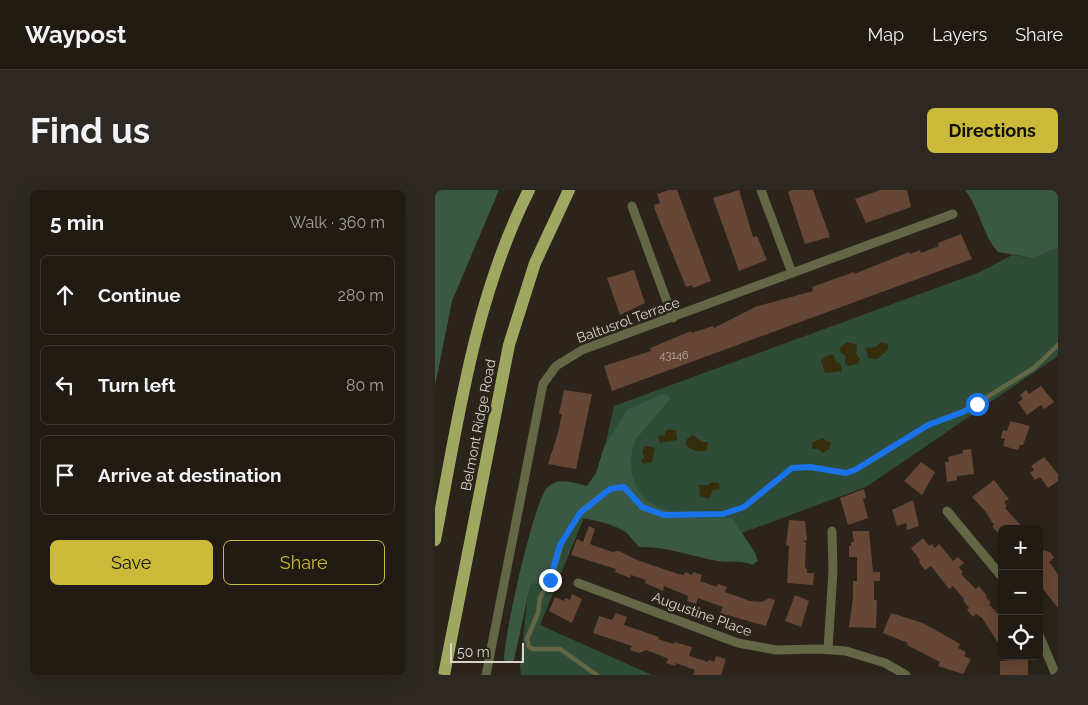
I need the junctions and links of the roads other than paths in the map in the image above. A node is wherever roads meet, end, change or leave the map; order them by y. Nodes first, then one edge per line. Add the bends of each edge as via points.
1 (529, 190) edge
2 (569, 190) edge
3 (761, 190) edge
4 (632, 206) dead end
5 (953, 214) dead end
6 (791, 273) junction
7 (673, 318) junction
8 (1058, 346) edge
9 (439, 492) edge
10 (947, 511) dead end
11 (831, 531) dead end
12 (435, 540) edge
13 (998, 572) edge
14 (578, 583) dead end
15 (1043, 644) edge
16 (828, 649) junction
17 (444, 675) edge
18 (486, 675) edge
19 (597, 675) edge
20 (906, 675) edge
21 (1057, 675) edge

1 - 9 main road, Belmont Ridge Road via 502,253 477,326
2 - 17 main road, Belmont Ridge Road via 535,263 509,345
3 - 6 street
4 - 7 street
5 - 6 street, Baltusrol Terrace
6 - 7 street, Baltusrol Terrace
7 - 18 street, Baltusrol Terrace via 583,350 555,366 543,384
8 - 19 lane via 1034,368 972,406 928,425 855,470 846,473 810,467 792,468 753,501 735,511 664,515 642,507 628,489 620,487 610,489 597,498 580,513 560,545 554,570 542,593 537,618 527,639 533,649 564,650
9 - 12 main road, Belmont Ridge Road
10 - 13 street
11 - 16 street via 833,571
14 - 16 street, Augustine Place via 739,644 776,650
15 - 21 street
16 - 20 street, Augustine Place via 864,656

